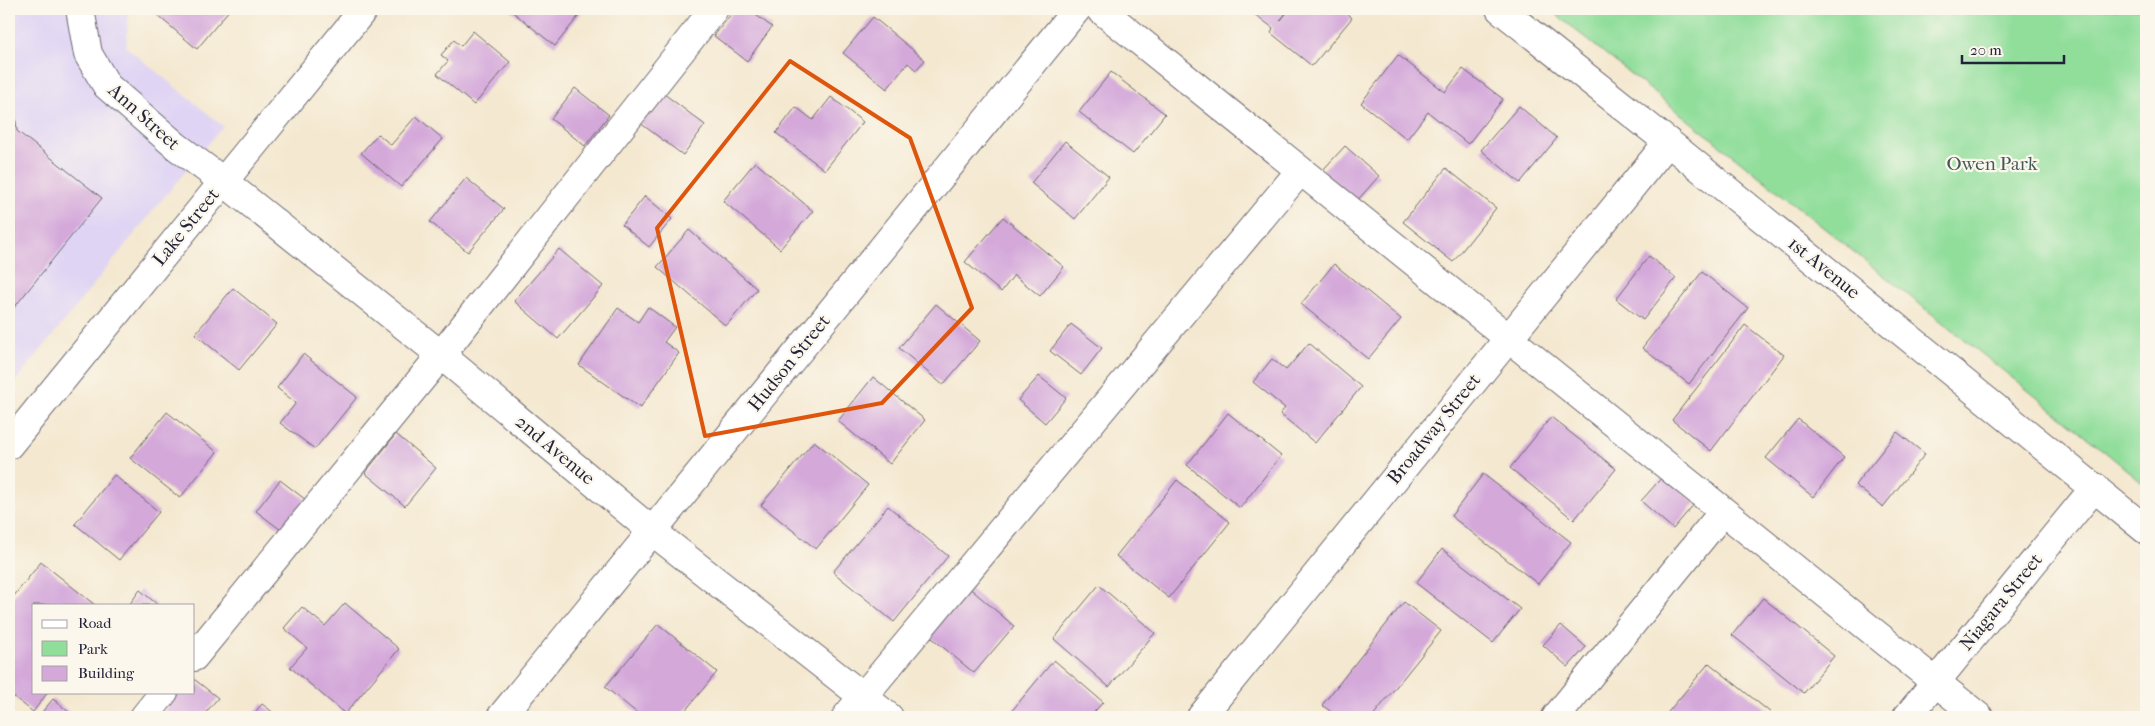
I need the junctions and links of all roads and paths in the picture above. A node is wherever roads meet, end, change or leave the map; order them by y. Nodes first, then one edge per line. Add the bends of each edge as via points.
1 (80, 9) edge
2 (364, 9) edge
3 (714, 9) edge
4 (1077, 9) edge
5 (1100, 9) edge
6 (1500, 9) edge
7 (1668, 142) junction
8 (1300, 171) junction
9 (223, 180) junction
10 (1508, 339) junction
11 (441, 355) junction
12 (9, 445) edge
13 (2095, 487) junction
14 (1723, 512) junction
15 (2146, 530) edge
16 (652, 531) junction
17 (195, 655) edge
18 (1936, 682) junction
19 (162, 694) edge
20 (863, 696) junction
21 (144, 717) edge
22 (500, 717) edge
23 (846, 717) edge
24 (889, 717) edge
25 (1201, 717) edge
26 (1556, 717) edge
27 (1907, 717) edge
28 (1979, 717) edge

1 - 9 street, Ann Street via 88,54 107,86 176,146
2 - 9 street, Lake Street
3 - 11 street
4 - 16 street, Hudson Street
5 - 8 street
6 - 7 street, 1st Avenue
7 - 10 street, Broadway Street
7 - 13 street, 1st Avenue
8 - 10 street
8 - 20 street
9 - 11 street, 2nd Avenue
9 - 12 street, Lake Street
10 - 14 street
10 - 25 street, Broadway Street
11 - 16 street, 2nd Avenue
11 - 17 street
13 - 15 street, 1st Avenue
13 - 18 street, Niagara Street
14 - 18 street
14 - 26 street
16 - 20 street, 2nd Avenue
16 - 22 street, Hudson Street
18 - 27 street, Niagara Street
18 - 28 street
19 - 21 street
20 - 23 street
20 - 24 street, 2nd Avenue

